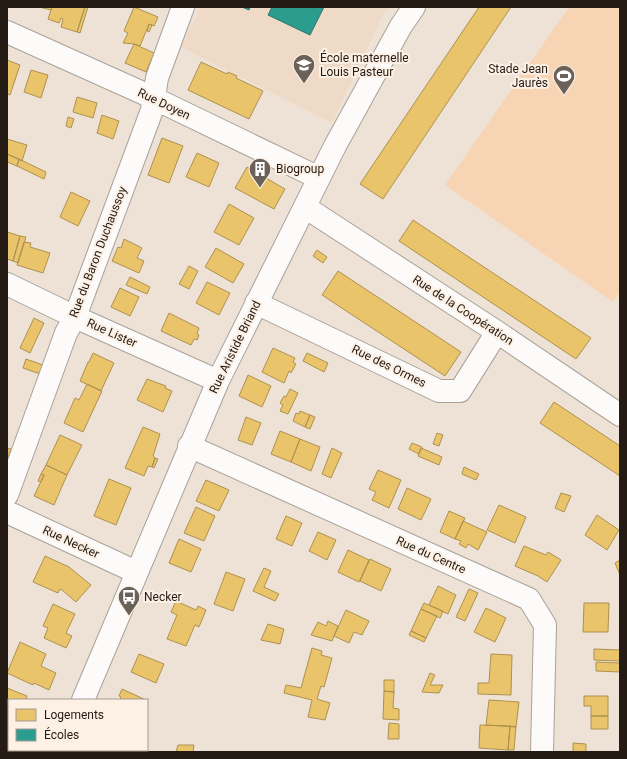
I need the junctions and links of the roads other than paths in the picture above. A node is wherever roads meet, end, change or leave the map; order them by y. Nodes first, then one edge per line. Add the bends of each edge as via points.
1 (183, 7) edge
2 (414, 7) edge
3 (7, 32) edge
4 (154, 99) junction
5 (319, 178) junction
6 (305, 207) junction
7 (7, 284) edge
8 (256, 303) junction
9 (75, 316) junction
10 (497, 332) junction
11 (218, 381) junction
12 (620, 415) edge
13 (189, 446) junction
14 (7, 495) edge
15 (7, 512) edge
16 (136, 572) junction
17 (83, 699) edge
18 (542, 752) edge

1 - 4 street, Rue du Baron Duchaussoy via 157,78
2 - 5 street, Rue Aristide Briand via 356,106
3 - 4 street, Rue Doyen
4 - 5 street, Rue Doyen
4 - 9 street, Rue du Baron Duchaussoy
5 - 6 street, Rue Aristide Briand
6 - 8 street, Rue Aristide Briand
6 - 10 street, Rue de la Coopération
7 - 9 street, Rue Lister
8 - 10 street, Rue des Ormes via 439,391 460,391
8 - 11 street, Rue Aristide Briand
9 - 11 street, Rue Lister
9 - 14 street, Rue du Baron Duchaussoy via 66,333
10 - 12 street, Rue de la Coopération
11 - 13 street, Rue Aristide Briand
13 - 16 street, Rue Aristide Briand
13 - 18 street, Rue du Centre via 529,599 545,626
15 - 16 street, Rue Necker
16 - 17 street, Rue Aristide Briand

